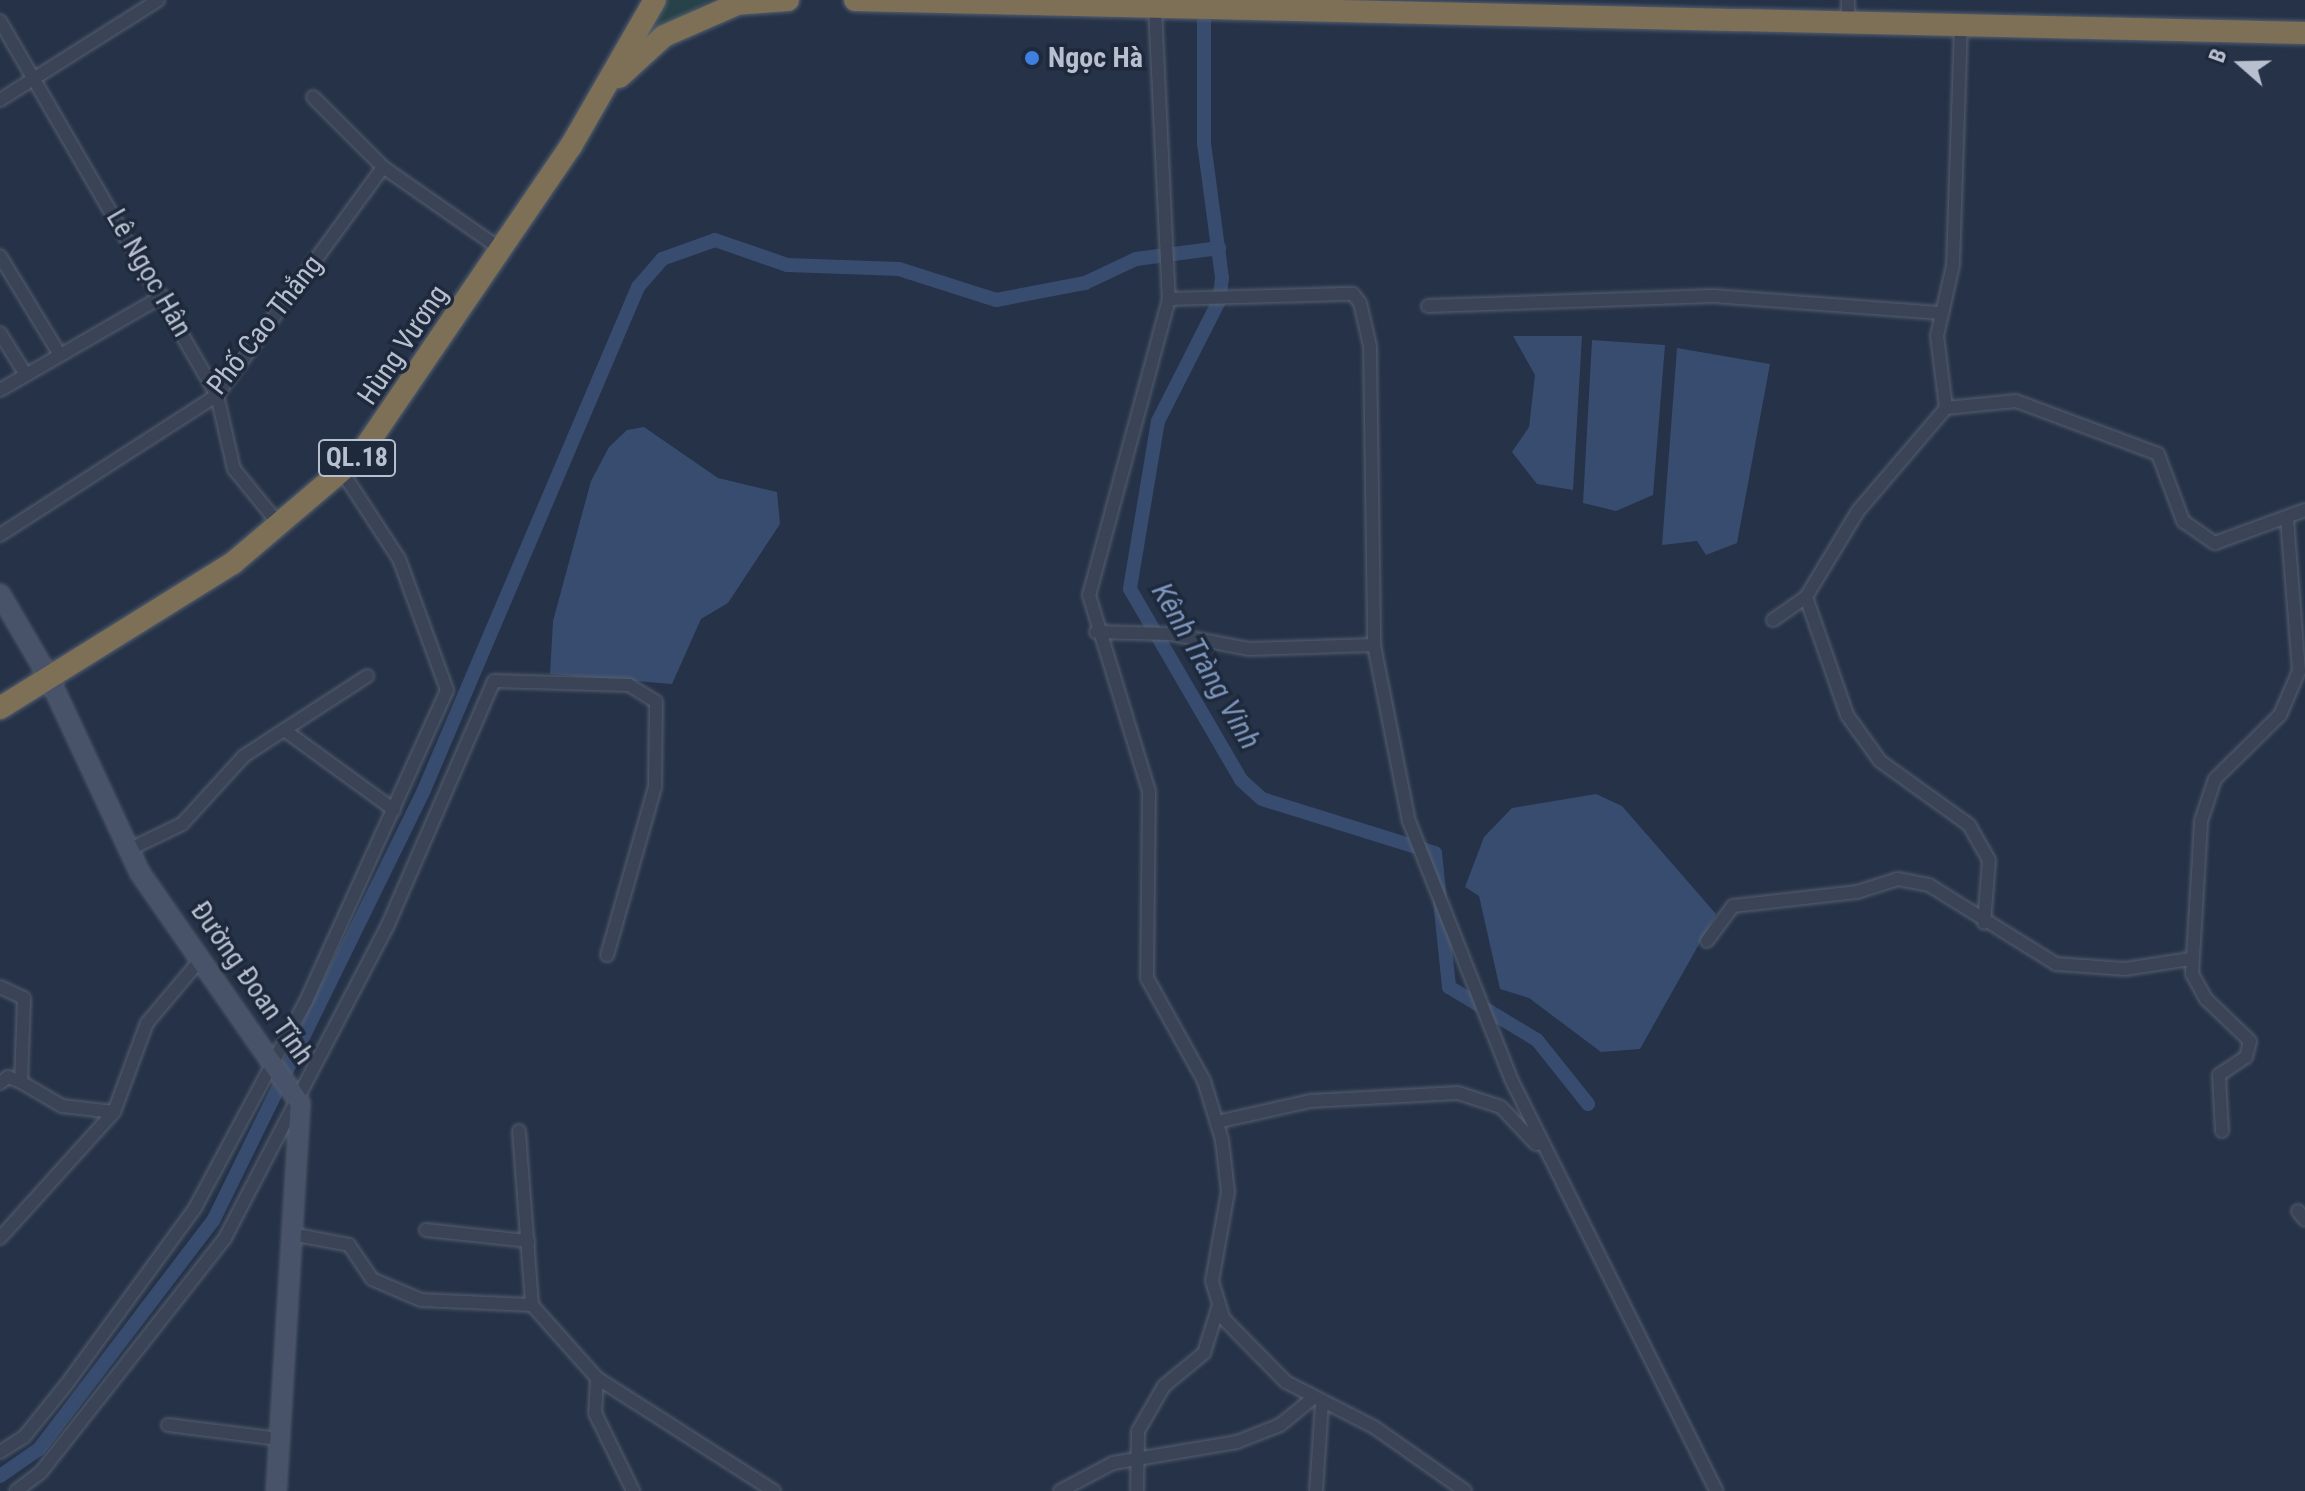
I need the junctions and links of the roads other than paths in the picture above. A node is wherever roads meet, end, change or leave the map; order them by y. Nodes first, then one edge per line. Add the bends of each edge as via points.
1 (158, 0) edge
2 (655, 0) edge
3 (788, 0) edge
4 (855, 0) edge
5 (1848, 0) edge
6 (739, 2) edge
7 (996, 2) edge
8 (1297, 5) edge
9 (1155, 7) junction
10 (1580, 9) edge
11 (0, 21) edge
12 (1848, 24) junction
13 (1961, 26) junction
14 (2305, 33) edge
15 (34, 77) junction
16 (602, 96) junction
17 (313, 97) dead end
18 (0, 100) edge
19 (383, 167) junction
20 (502, 250) junction
21 (0, 256) edge
22 (163, 296) junction
23 (1169, 299) junction
24 (1428, 306) dead end
25 (1942, 313) junction
26 (0, 333) edge
27 (60, 355) junction
28 (26, 375) junction
29 (0, 390) edge
30 (217, 395) junction
31 (1946, 408) junction
32 (343, 473) junction
33 (2305, 510) edge
34 (2287, 518) junction
35 (282, 528) junction
36 (0, 535) edge
37 (0, 594) edge
38 (1806, 597) junction
39 (1773, 620) dead end
40 (1096, 632) junction
41 (1374, 645) junction
42 (367, 676) dead end
43 (49, 678) junction
44 (0, 708) edge
45 (284, 730) junction
46 (394, 810) junction
47 (128, 850) junction
48 (1984, 923) junction
49 (1707, 941) dead end
50 (607, 955) dead end
51 (2190, 959) junction
52 (200, 960) junction
53 (0, 987) edge
54 (276, 1062) junction
55 (21, 1082) junction
56 (0, 1083) edge
57 (297, 1098) junction
58 (114, 1112) junction
59 (1217, 1122) junction
60 (519, 1131) dead end
61 (2222, 1131) dead end
62 (1550, 1163) junction
63 (426, 1230) dead end
64 (291, 1234) junction
65 (0, 1238) edge
66 (528, 1241) junction
67 (532, 1305) junction
68 (1218, 1308) junction
69 (597, 1378) junction
70 (1317, 1402) junction
71 (168, 1425) dead end
72 (279, 1439) junction
73 (0, 1452) edge
74 (1136, 1460) junction
75 (16, 1491) edge
76 (276, 1491) edge
77 (633, 1491) edge
78 (774, 1491) edge
79 (1060, 1491) edge
80 (1137, 1491) edge
81 (1316, 1491) edge
82 (1465, 1491) edge
83 (1716, 1491) edge

1 - 15 street
2 - 16 highway
3 - 6 highway
4 - 7 highway
5 - 12 street
6 - 16 highway via 664,36
7 - 9 highway
8 - 9 highway
8 - 10 highway
9 - 23 street
10 - 12 highway
11 - 15 street, Lê Ngọc Hân
12 - 13 highway
13 - 14 highway
13 - 25 street via 1953,265
15 - 18 street
15 - 22 street, Lê Ngọc Hân
16 - 20 highway, Hùng Vương / QL.18
17 - 19 street
19 - 20 street
19 - 30 street, Phố Cao Thắng
20 - 32 highway, Hùng Vương / QL.18 via 384,427
21 - 27 street
22 - 27 street
22 - 30 street, Lê Ngọc Hân
23 - 40 street via 1089,582
23 - 41 street via 1353,294 1360,303 1370,346
24 - 25 street via 1714,296
25 - 31 street via 1937,336
26 - 28 street
27 - 28 street
28 - 29 street
30 - 35 street, Lê Ngọc Hân via 229,458
30 - 36 street, Phố Cao Thắng
31 - 34 street via 2016,401 2158,454 2183,521 2215,543
31 - 38 street via 1858,511
32 - 35 highway, Hùng Vương / QL.18
32 - 46 street via 399,559 445,675 447,690
33 - 34 street
34 - 51 street via 2299,671 2280,715 2215,779 2205,799
35 - 43 highway, Hùng Vương / QL.18
37 - 43 street, Đường Đoan Tĩnh
38 - 39 street
38 - 48 street via 1847,715 1880,761 1969,825 1989,860
40 - 41 street via 1171,634 1249,649
40 - 59 street via 1149,791 1147,978 1204,1081
41 - 62 street via 1409,821 1456,949
42 - 45 street
43 - 44 highway, Hùng Vương / QL.18
43 - 47 street, Đường Đoan Tĩnh
45 - 46 street
45 - 47 street via 231,767 182,824
46 - 54 street
47 - 52 street, Đường Đoan Tĩnh
48 - 49 street via 1929,885 1898,879 1857,892 1733,906
48 - 51 street via 2026,951 2074,968
50 - 57 street via 655,787 656,702 629,685 494,681 415,868
51 - 61 street via 2206,999 2250,1041 2246,1057 2219,1075
52 - 54 street, Đường Đoan Tĩnh
52 - 58 street via 147,1023
53 - 55 street via 24,998
54 - 57 street, Đường Đoan Tĩnh
54 - 73 street via 195,1208 32,1427
55 - 56 street via 8,1077
55 - 58 street via 62,1106
57 - 64 street, Đường Đoan Tĩnh
57 - 75 street via 218,1248 41,1472
58 - 65 street
59 - 62 street via 1310,1101 1458,1093 1501,1107
59 - 68 street via 1228,1192 1212,1263
60 - 66 street
62 - 83 street
63 - 66 street
64 - 67 street via 349,1245 372,1279 402,1294
64 - 72 street, Đường Đoan Tĩnh
66 - 67 street
67 - 69 street
68 - 70 street via 1271,1369
68 - 74 street via 1204,1353 1151,1405 1138,1431
69 - 77 street via 595,1413
69 - 78 street
70 - 74 street via 1280,1425 1237,1442
70 - 81 street
70 - 82 street via 1374,1427
71 - 72 street
72 - 76 street, Đường Đoan Tĩnh
74 - 79 street via 1113,1463
74 - 80 street

